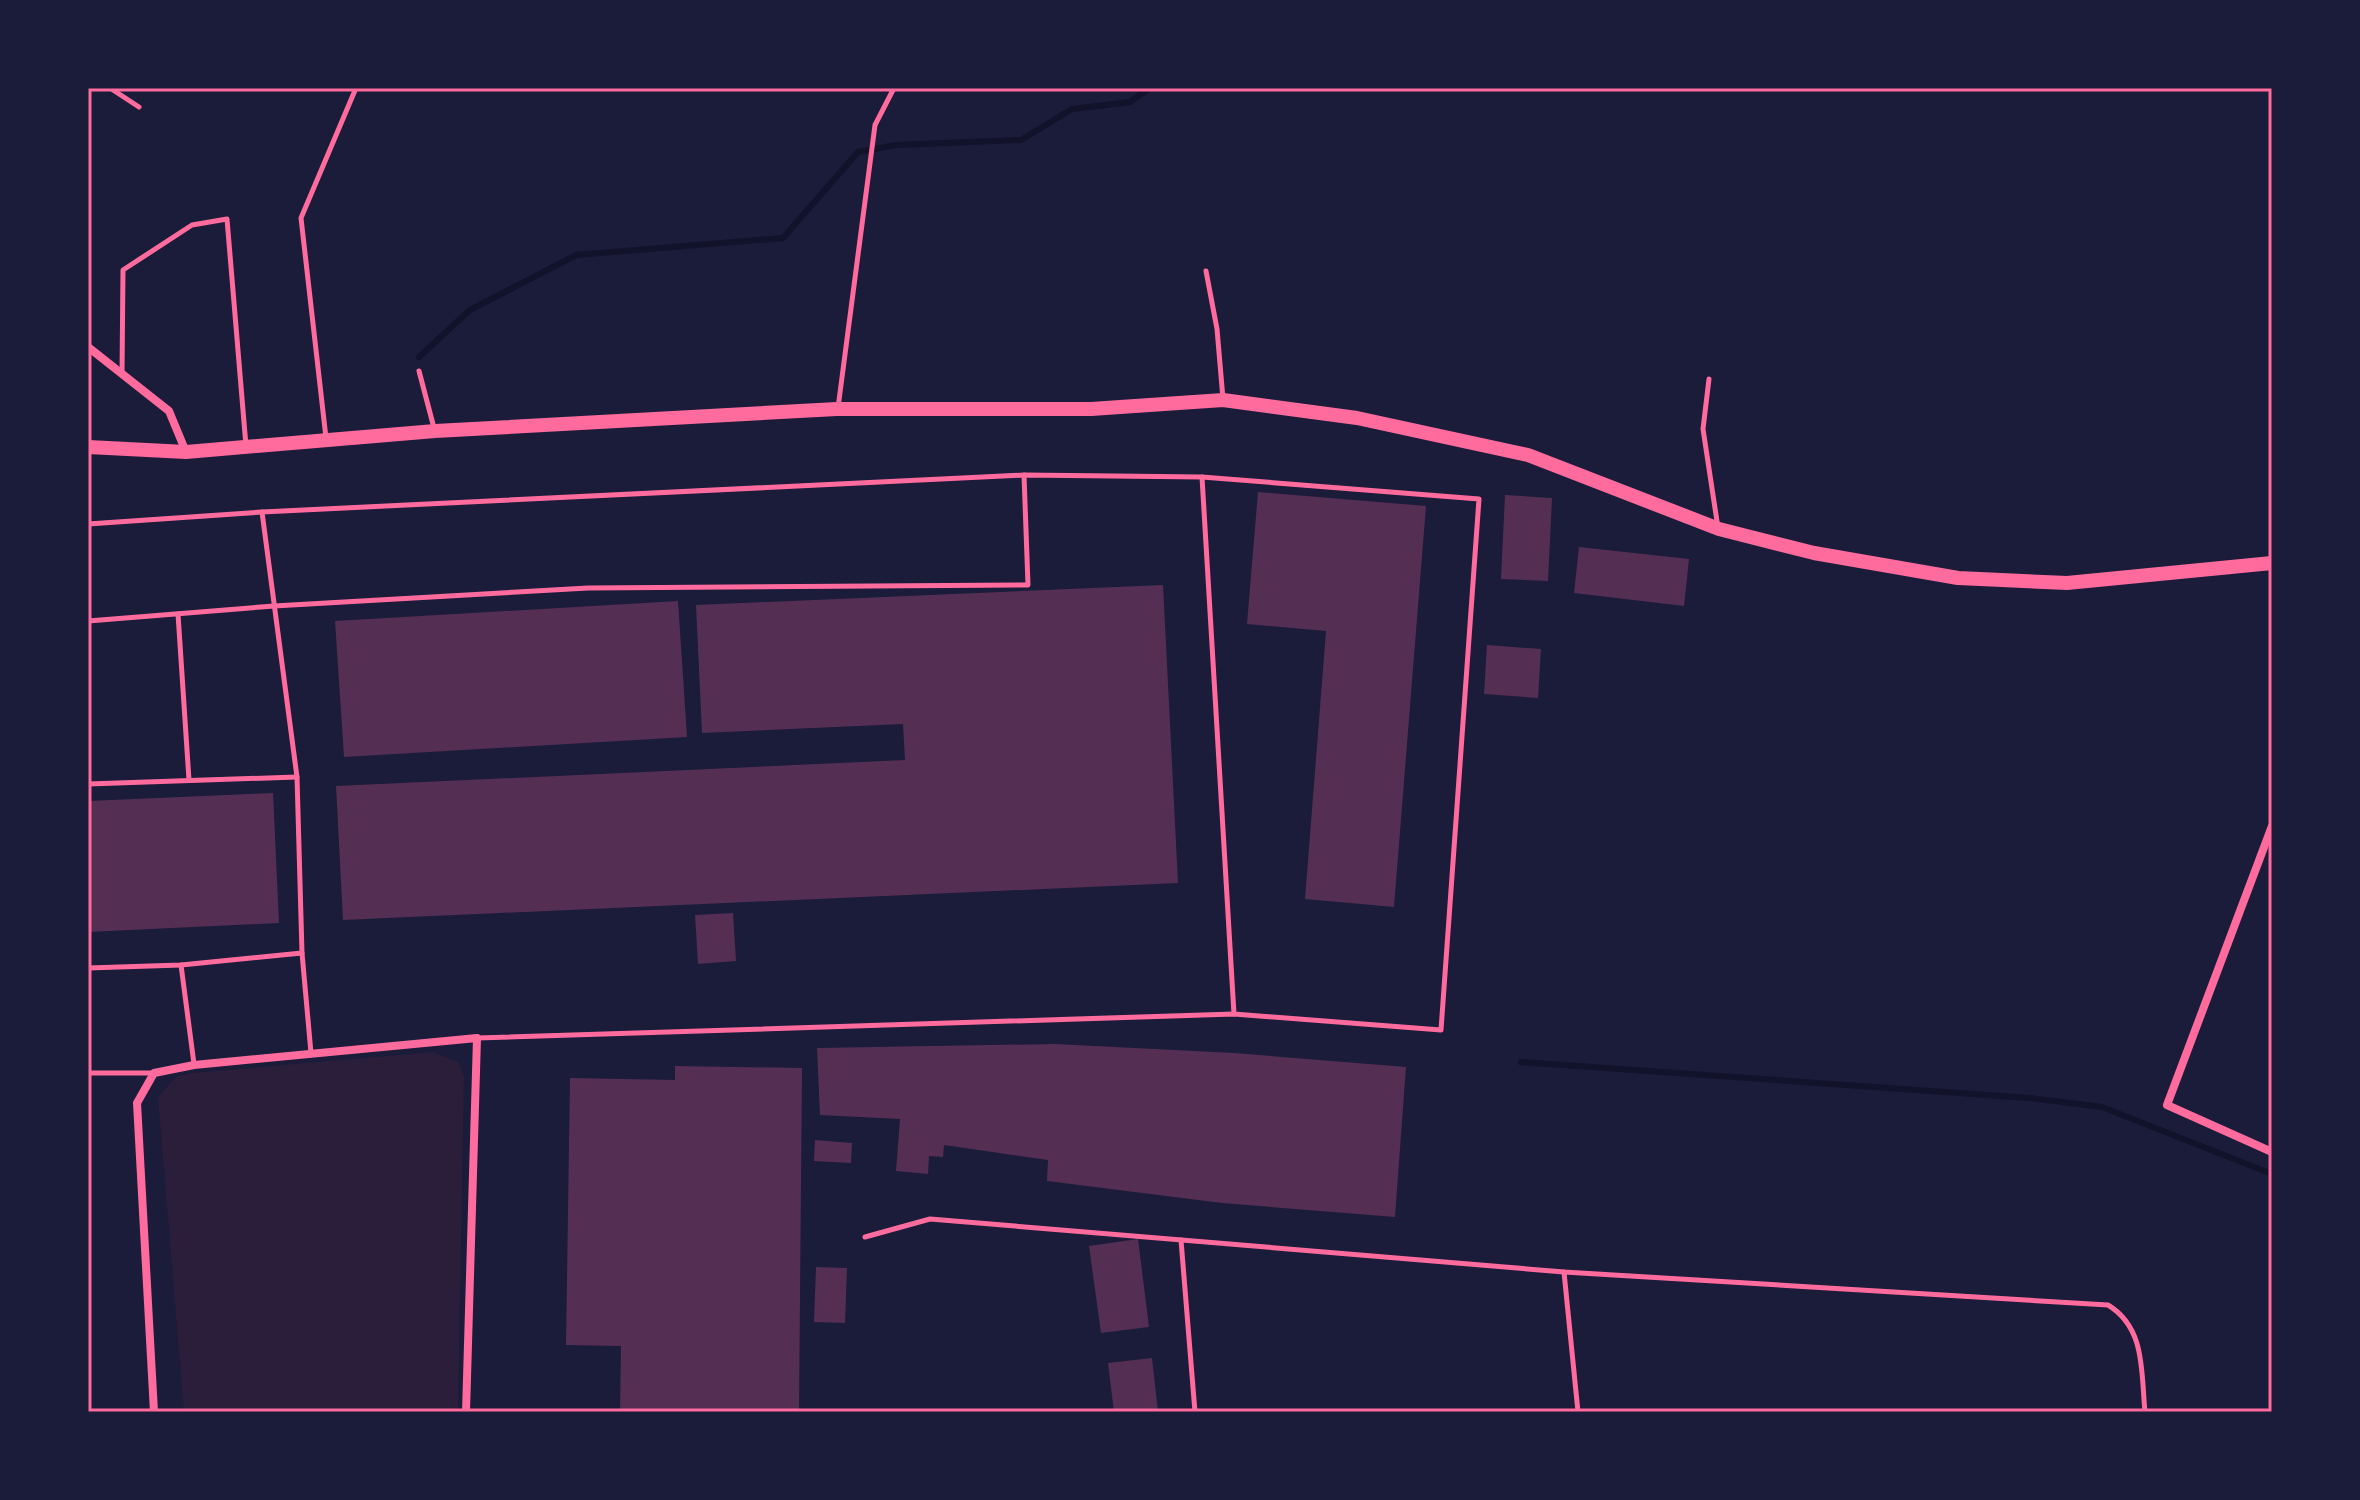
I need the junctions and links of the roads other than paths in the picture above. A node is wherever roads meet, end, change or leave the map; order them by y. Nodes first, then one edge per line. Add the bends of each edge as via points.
1 (110, 88) edge
2 (356, 88) edge
3 (894, 88) edge
4 (139, 107) dead end
5 (1206, 271) dead end
6 (88, 347) edge
7 (419, 371) dead end
8 (122, 376) junction
9 (1709, 379) dead end
10 (1223, 400) junction
11 (837, 409) junction
12 (435, 431) junction
13 (326, 439) junction
14 (88, 447) edge
15 (246, 447) junction
16 (186, 452) junction
17 (1024, 475) junction
18 (1202, 477) junction
19 (262, 512) junction
20 (88, 524) edge
21 (1719, 529) junction
22 (2272, 563) edge
23 (274, 606) junction
24 (178, 613) junction
25 (88, 621) edge
26 (297, 777) junction
27 (189, 780) junction
28 (88, 784) edge
29 (2272, 826) edge
30 (302, 953) junction
31 (181, 965) junction
32 (88, 968) edge
33 (1234, 1014) junction
34 (477, 1038) junction
35 (311, 1054) junction
36 (194, 1065) junction
37 (88, 1073) edge
38 (154, 1073) junction
39 (2272, 1152) edge
40 (865, 1237) dead end
41 (1181, 1240) junction
42 (1564, 1272) junction
43 (154, 1412) edge
44 (466, 1412) edge
45 (1195, 1412) edge
46 (1578, 1412) edge
47 (2145, 1412) edge

1 - 4 lane
2 - 13 lane via 301,218
3 - 11 lane via 875,125
5 - 10 lane
6 - 8 street
7 - 12 lane
8 - 15 lane via 123,270 192,225 227,219
8 - 16 street via 169,411
9 - 21 lane via 1703,429
10 - 11 street via 1091,409
10 - 21 street via 1357,418 1528,455
11 - 12 street
12 - 13 street
13 - 15 street
14 - 16 street
15 - 16 street
17 - 18 lane
17 - 19 lane
17 - 23 lane via 1028,585 588,588
18 - 33 lane
18 - 33 lane via 1479,499 1441,1030
19 - 20 lane
19 - 23 lane
21 - 22 street via 1814,553 1958,578 2067,583
23 - 24 lane
23 - 26 lane
24 - 25 lane
24 - 27 lane
26 - 27 lane
26 - 30 lane
27 - 28 lane
29 - 39 street via 2167,1105
30 - 31 lane
30 - 35 lane
31 - 32 lane
31 - 36 lane
33 - 34 lane
34 - 35 street
34 - 44 street
35 - 36 street
36 - 38 street
37 - 38 lane
38 - 43 street via 137,1103
40 - 41 lane via 930,1219
41 - 42 lane
41 - 45 lane
42 - 46 lane
42 - 47 lane via 2108,1305 2132,1327

